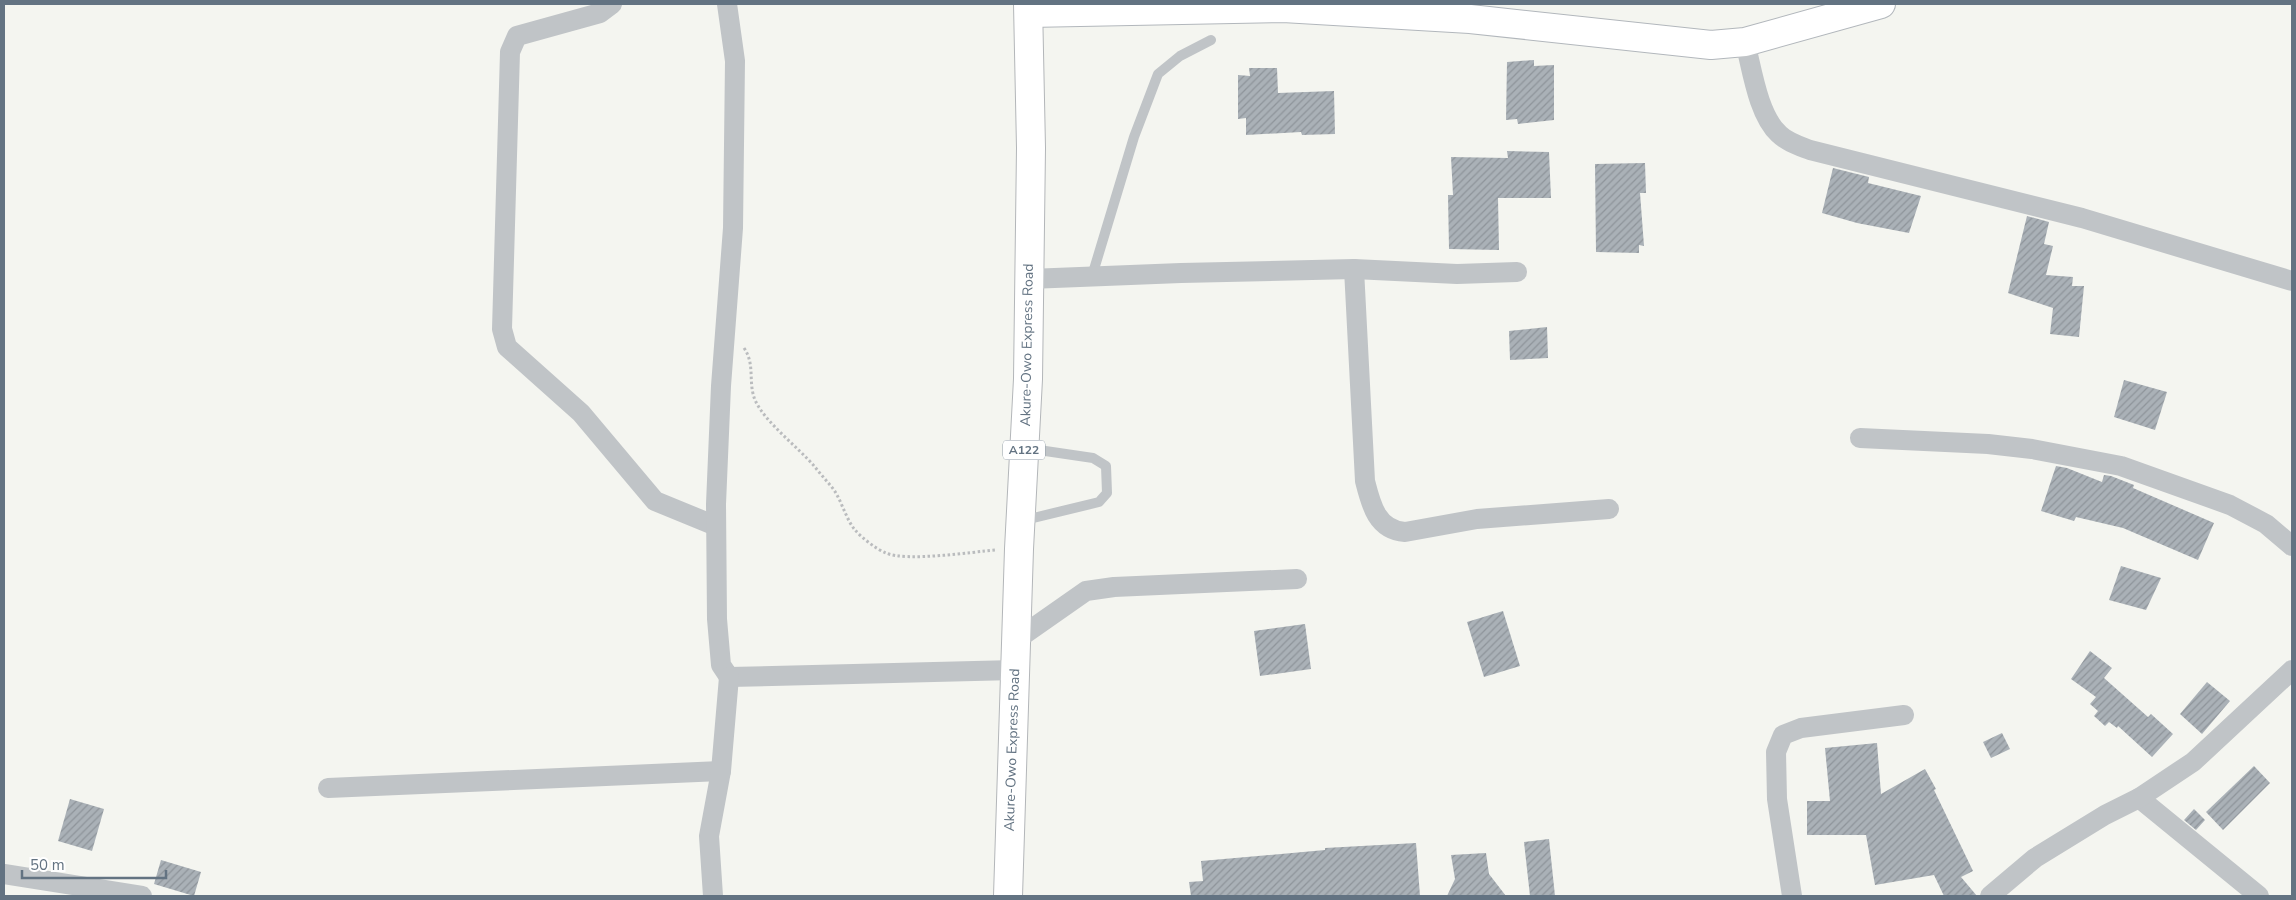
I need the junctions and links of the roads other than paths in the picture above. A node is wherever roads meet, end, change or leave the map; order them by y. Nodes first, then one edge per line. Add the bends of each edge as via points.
1 (612, 4) edge
2 (727, 4) edge
3 (1881, 4) edge
4 (1283, 6) edge
5 (1029, 8) edge
6 (1211, 40) dead end
7 (1745, 42) junction
8 (1354, 269) junction
9 (1517, 272) dead end
10 (1092, 276) junction
11 (1028, 279) junction
12 (2292, 281) edge
13 (1860, 438) dead end
14 (1024, 448) junction
15 (1609, 509) dead end
16 (1020, 521) junction
17 (716, 526) junction
18 (2292, 546) edge
19 (1297, 580) dead end
20 (1016, 640) junction
21 (1015, 670) junction
22 (2292, 670) edge
23 (729, 677) junction
24 (1904, 716) dead end
25 (721, 770) junction
26 (328, 788) dead end
27 (2139, 798) junction
28 (4, 874) edge
29 (142, 896) edge
30 (713, 896) edge
31 (1008, 896) edge
32 (1792, 896) edge
33 (1990, 896) edge
34 (2259, 896) edge

1 - 17 street via 600,13 517,36 510,52 502,328 507,347 581,413 655,501
2 - 17 street via 734,62 733,228 724,339
3 - 7 main road
4 - 5 main road
4 - 7 main road via 1470,19 1712,45
5 - 11 main road, Akure-Owo Express Road / A122 via 1032,148
6 - 10 lane via 1180,56 1158,74 1134,137
7 - 12 street via 1766,120 1780,135 1810,150 2082,218
8 - 9 street via 1457,274
8 - 10 street
8 - 15 street via 1365,481 1371,506 1379,520 1395,532 1405,532 1477,519
10 - 11 street
11 - 14 main road, Akure-Owo Express Road / A122
13 - 18 street via 1988,444 2121,466 2230,505 2266,524
14 - 16 main road, Akure-Owo Express Road / A122
14 - 16 lane via 1093,458 1106,466 1106,492 1100,502
16 - 20 main road, Akure-Owo Express Road / A122
17 - 23 street via 719,646 721,665
19 - 20 street via 1114,586 1086,591
20 - 21 main road, Akure-Owo Express Road / A122
21 - 23 street
21 - 31 main road, Akure-Owo Express Road / A122
22 - 27 street via 2192,762
23 - 25 street
24 - 32 street via 1802,728 1783,735 1776,752 1777,799
25 - 26 street
25 - 30 street via 709,836
27 - 33 street via 2035,858
27 - 34 street
28 - 29 street

